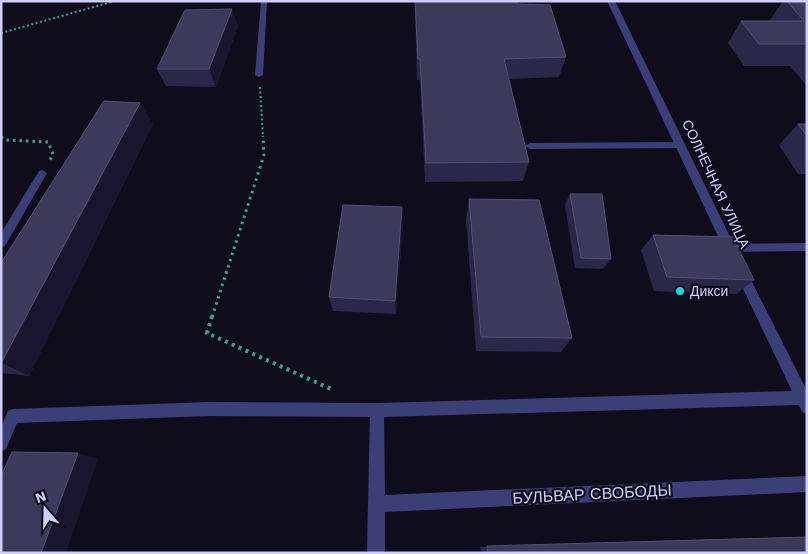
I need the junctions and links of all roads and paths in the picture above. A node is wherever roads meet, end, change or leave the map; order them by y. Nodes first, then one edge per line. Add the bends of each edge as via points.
1 (115, 1) edge
2 (264, 1) edge
3 (611, 1) edge
4 (1, 33) edge
5 (259, 75) joint
6 (1, 137) edge
7 (681, 145) junction
8 (530, 146) dead end
9 (42, 173) joint
10 (1, 243) edge
11 (807, 247) edge
12 (729, 248) junction
13 (332, 390) dead end
14 (805, 402) edge
15 (377, 410) junction
16 (7, 416) edge
17 (1, 444) edge
18 (807, 484) edge
19 (377, 504) junction
20 (376, 553) edge

1 - 4 path
2 - 5 lane
3 - 7 street, СОЛНЕЧНАЯ УЛИЦА
5 - 13 path via 264,155 207,333
6 - 9 path via 5,140 48,142 53,154
7 - 8 lane
7 - 12 street, СОЛНЕЧНАЯ УЛИЦА
9 - 10 lane
11 - 12 lane
12 - 14 street, СОЛНЕЧНАЯ УЛИЦА
14 - 15 street
15 - 16 lane via 209,409
15 - 19 street
16 - 17 lane
18 - 19 street, БУЛЬВАР СВОБОДЫ
19 - 20 street

